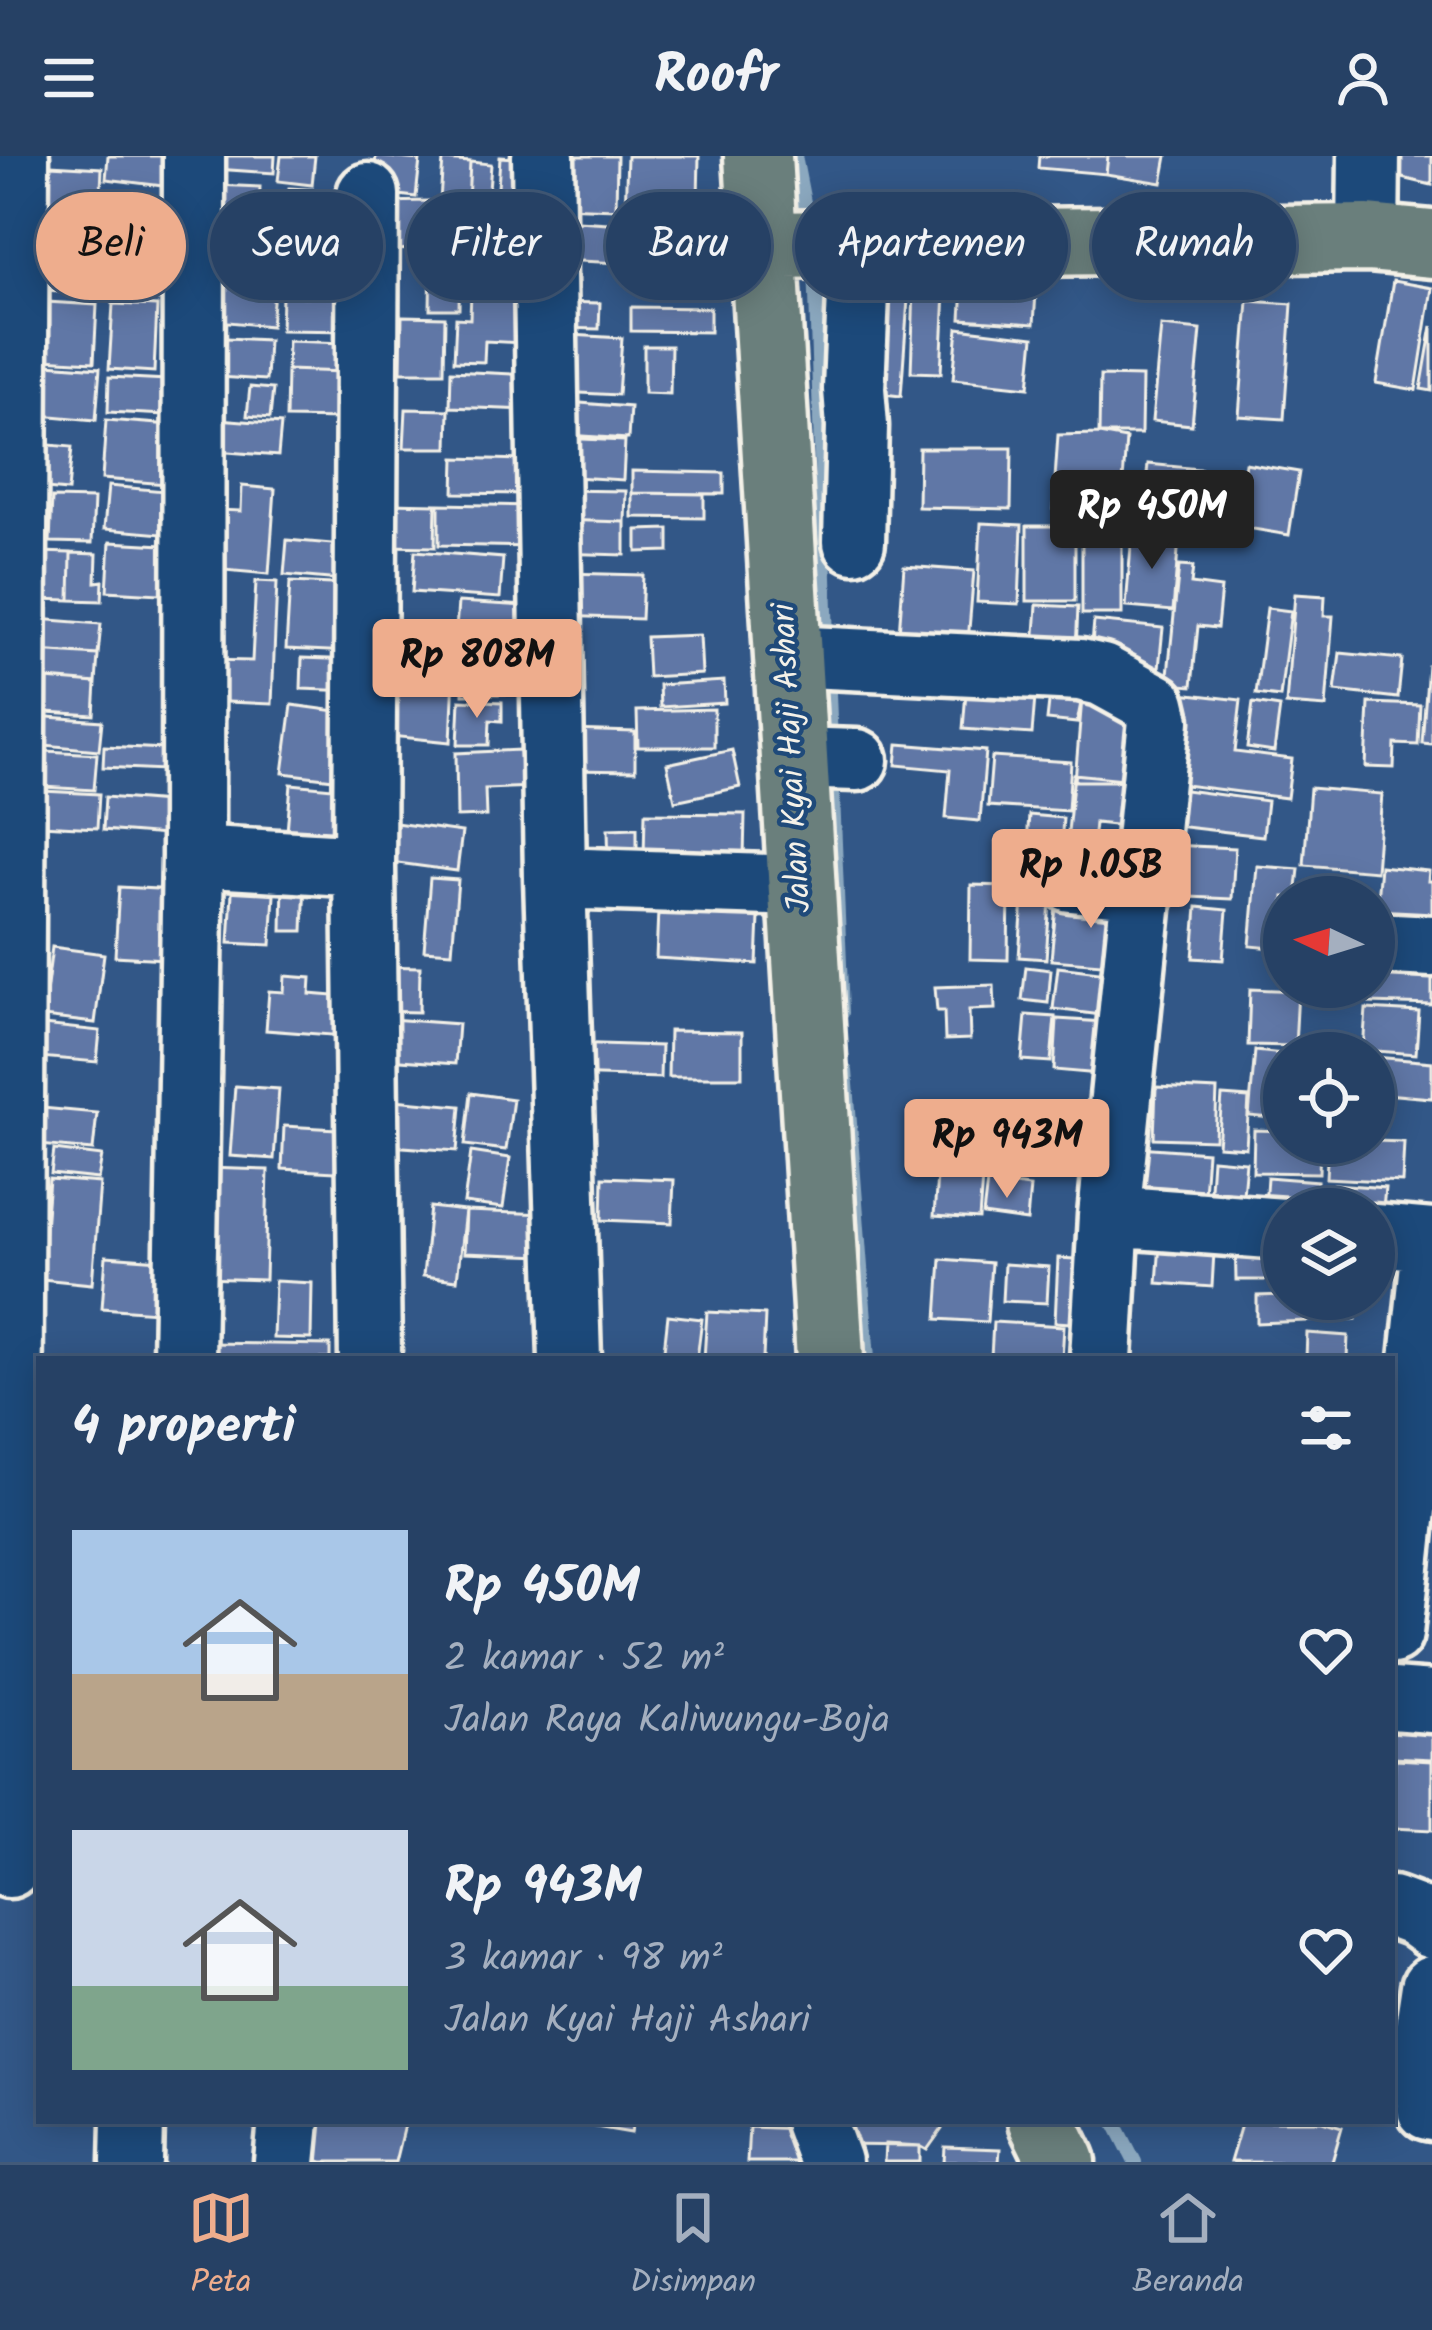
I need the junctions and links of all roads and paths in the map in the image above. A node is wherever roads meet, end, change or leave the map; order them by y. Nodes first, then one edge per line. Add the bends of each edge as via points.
1 (18, 156) edge
2 (194, 156) edge
3 (543, 156) edge
4 (758, 156) edge
5 (1369, 156) edge
6 (795, 210) edge
7 (1400, 241) edge
8 (1068, 243) edge
9 (367, 300) edge
10 (818, 300) edge
11 (832, 300) edge
12 (816, 425) junction
13 (854, 542) dead end
14 (814, 657) junction
15 (193, 856) junction
16 (364, 866) junction
17 (555, 878) junction
18 (1071, 881) dead end
19 (800, 886) junction
20 (1142, 888) junction
21 (1395, 944) edge
22 (1432, 946) edge
23 (1109, 1216) junction
24 (1263, 1227) edge
25 (1395, 1237) edge
26 (1432, 1240) edge
27 (1432, 1255) edge
28 (184, 1356) edge
29 (370, 1356) edge
30 (570, 1356) edge
31 (830, 1356) edge
32 (1101, 1356) edge
33 (1414, 1387) edge
34 (1395, 1599) edge
35 (1395, 1699) edge
36 (1432, 1702) edge
37 (16, 1868) edge
38 (1395, 1908) edge
39 (1432, 1928) edge
40 (1432, 1988) edge
41 (1417, 2109) edge
42 (134, 2124) edge
43 (289, 2124) edge
44 (816, 2124) edge
45 (1043, 2124) edge
46 (132, 2162) edge
47 (285, 2162) edge
48 (830, 2162) edge
49 (1062, 2162) edge

1 - 37 street
2 - 15 street
3 - 17 street
4 - 6 main road, Jalan Kyai Haji Ashari
5 - 7 street
7 - 8 main road
9 - 16 street
10 - 12 main road, Jalan Kyai Haji Ashari
11 - 12 street via 854,388
12 - 13 street
12 - 14 main road, Jalan Kyai Haji Ashari
14 - 19 main road, Jalan Kyai Haji Ashari via 822,759
14 - 20 street via 1079,670 1155,704
15 - 16 street
15 - 28 street
16 - 29 street
17 - 19 street
17 - 30 street
18 - 20 street
19 - 31 main road, Jalan Kyai Haji Ashari
20 - 23 street
21 - 22 street
23 - 24 street
23 - 32 street
25 - 26 street
27 - 33 street
33 - 34 street
35 - 36 street
38 - 39 street
40 - 41 street
42 - 46 street
43 - 47 street
44 - 48 street
45 - 49 main road

